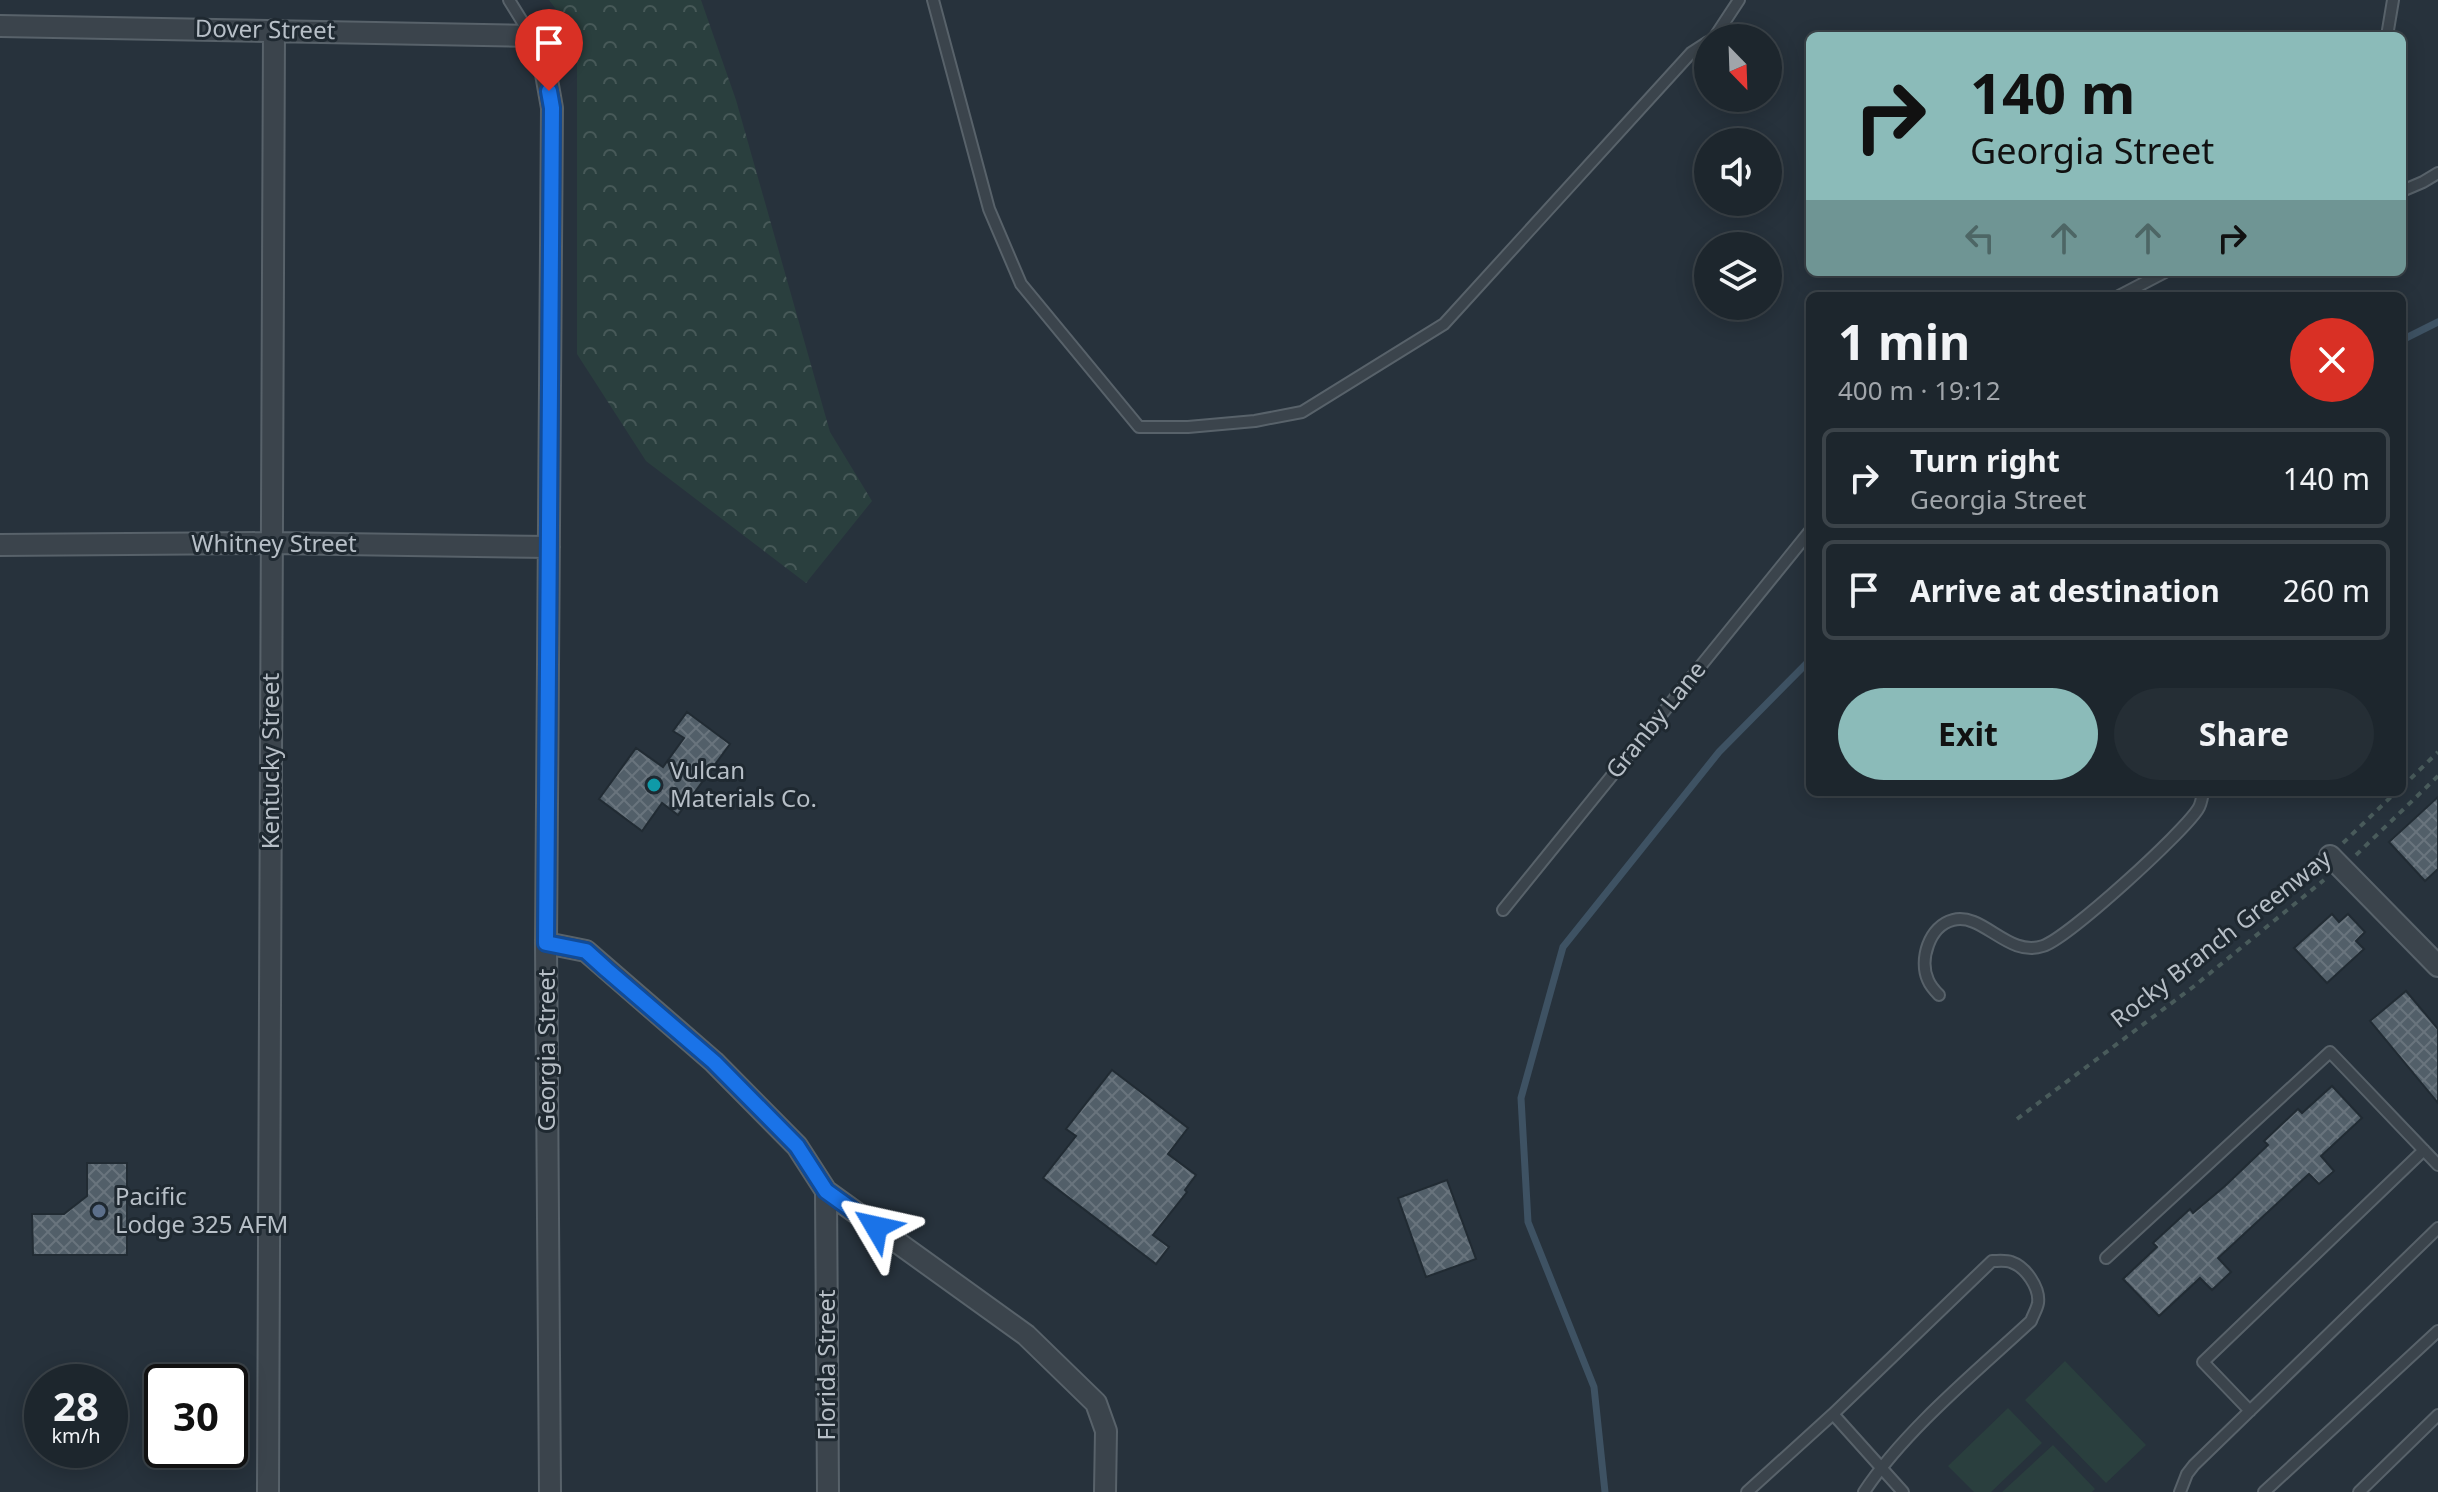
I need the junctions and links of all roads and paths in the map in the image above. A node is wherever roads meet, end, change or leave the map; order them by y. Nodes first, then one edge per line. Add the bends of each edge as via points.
1 (509, 0) edge
2 (933, 0) edge
3 (1739, 0) edge
4 (2393, 0) edge
5 (1723, 24) edge
6 (0, 26) edge
7 (274, 30) junction
8 (2388, 32) edge
9 (531, 36) junction
10 (1694, 51) edge
11 (2438, 173) edge
12 (2406, 189) edge
13 (2157, 276) edge
14 (2127, 292) edge
15 (1806, 536) edge
16 (272, 543) junction
17 (0, 545) edge
18 (549, 547) junction
19 (2438, 752) edge
20 (2438, 776) edge
21 (2406, 783) edge
22 (2202, 796) edge
23 (2393, 796) edge
24 (2336, 861) junction
25 (1503, 910) dead end
26 (546, 943) junction
27 (2438, 966) edge
28 (1939, 995) dead end
29 (2017, 1119) dead end
30 (2424, 1150) junction
31 (2438, 1165) edge
32 (826, 1191) junction
33 (2438, 1228) edge
34 (2106, 1258) dead end
35 (2438, 1331) edge
36 (2250, 1411) junction
37 (1833, 1414) junction
38 (2438, 1415) edge
39 (1880, 1468) junction
40 (268, 1492) edge
41 (550, 1492) edge
42 (828, 1492) edge
43 (1105, 1492) edge
44 (1747, 1492) edge
45 (1864, 1492) edge
46 (1903, 1492) edge
47 (2180, 1492) edge
48 (2264, 1492) edge
49 (2359, 1492) edge

1 - 9 lane
2 - 10 lane via 989,209 1021,284 1139,427 1255,421 1302,412 1444,324
3 - 5 lane
4 - 8 lane
6 - 7 street, Dover Street
7 - 9 street, Dover Street
7 - 16 street, Kentucky Street
9 - 18 street, Georgia Street via 552,108
11 - 12 lane
13 - 14 lane
15 - 25 lane, Granby Lane
16 - 17 street, Whitney Street
16 - 18 street, Whitney Street
16 - 40 street, Kentucky Street
18 - 26 street, Georgia Street
19 - 21 path
20 - 24 path, Rocky Branch Greenway
22 - 28 lane via 2200,808 2163,848 2044,946 2023,948 1969,920 1952,920 1934,932 1925,953 1928,980
23 - 24 path
24 - 27 street
24 - 29 path, Rocky Branch Greenway via 2193,987
26 - 32 street via 586,951 714,1062 797,1146
26 - 41 street, Georgia Street
30 - 31 lane
30 - 34 lane via 2330,1052
30 - 36 lane via 2203,1362
32 - 42 street, Florida Street
32 - 43 street via 1026,1335 1096,1403 1106,1431
33 - 36 lane
35 - 48 lane
36 - 47 lane via 2194,1465
37 - 39 lane
37 - 39 lane via 1992,1261 2010,1261 2033,1281 2038,1297 2031,1321
37 - 44 lane
38 - 49 lane
39 - 45 lane
39 - 46 lane

